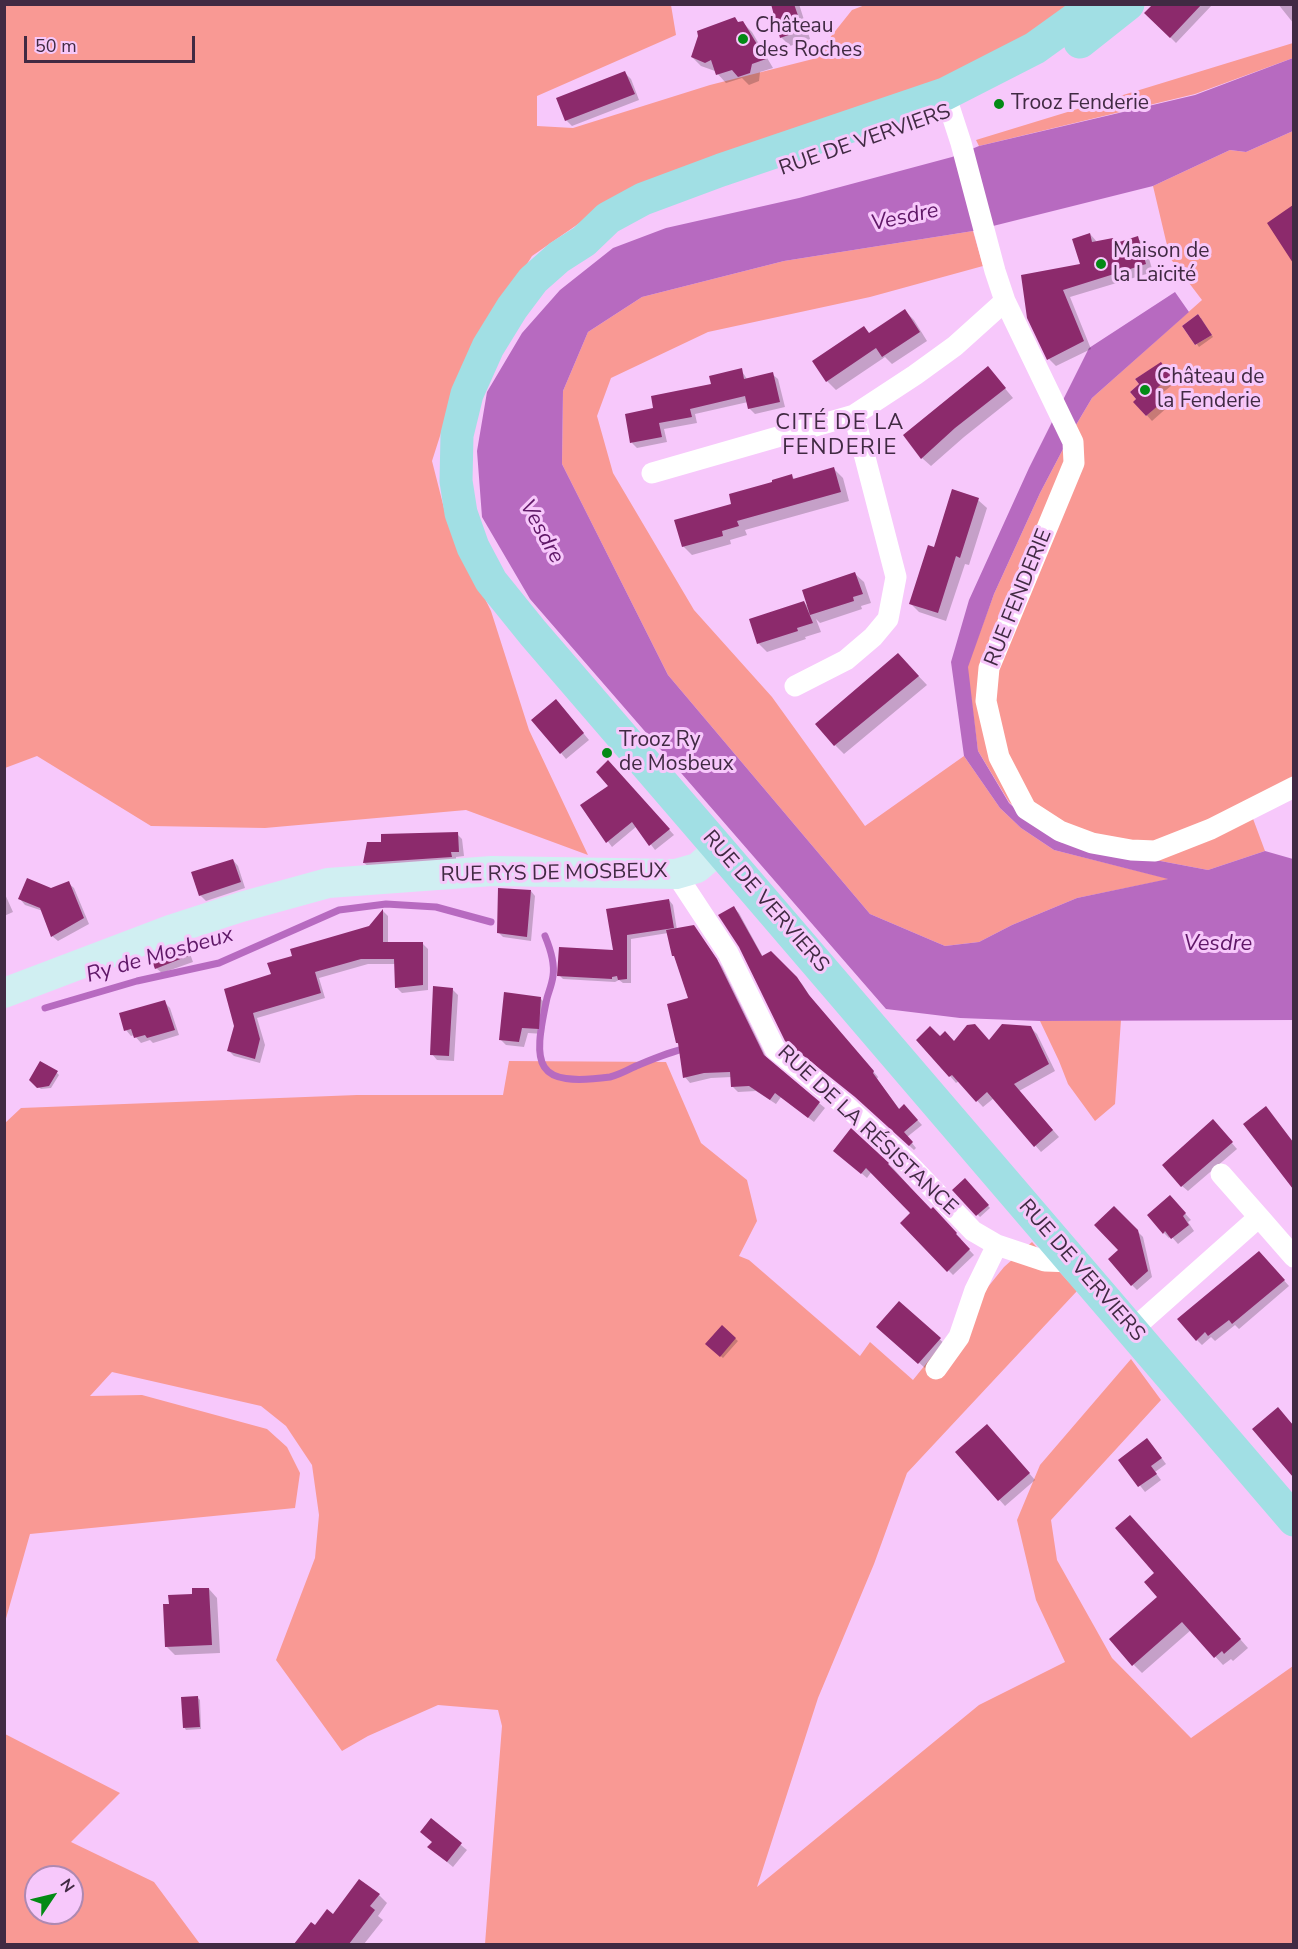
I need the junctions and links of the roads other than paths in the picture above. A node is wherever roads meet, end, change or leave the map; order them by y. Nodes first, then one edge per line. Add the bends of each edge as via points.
1 (1096, 4) edge
2 (1128, 4) edge
3 (952, 117) junction
4 (1005, 301) junction
5 (854, 415) junction
6 (652, 473) dead end
7 (795, 686) dead end
8 (1293, 787) edge
9 (719, 849) junction
10 (676, 874) junction
11 (4, 993) edge
12 (1221, 1174) dead end
13 (1259, 1217) junction
14 (997, 1245) junction
15 (1293, 1257) edge
16 (1073, 1262) junction
17 (1132, 1330) junction
18 (936, 1369) dead end
19 (1293, 1520) edge

1 - 3 main road, RUE DE VERVIERS via 1035,48
2 - 3 main road, RUE DE VERVIERS via 1092,34
3 - 4 street, RUE FENDERIE
3 - 9 main road, RUE DE VERVIERS via 667,206 584,241 533,280 488,347 467,394 457,435 460,513 491,581
4 - 5 street via 955,346
4 - 8 street, RUE FENDERIE via 1074,442 1074,463 989,668 986,701 999,757 1026,809 1059,831 1092,843 1155,851 1211,829
5 - 6 street
5 - 7 street via 896,577 888,619 846,660
9 - 10 main road, RUE RYS DE MOSBEUX via 697,868
9 - 16 main road, RUE DE VERVIERS
10 - 11 main road, RUE RYS DE MOSBEUX via 492,871 328,884 170,930
10 - 14 street, RUE DE LA RÉSISTANCE via 728,953 771,1043 896,1152 974,1231
12 - 13 street
13 - 15 street
13 - 17 street
14 - 16 street, RUE DE LA RÉSISTANCE via 1045,1261
14 - 18 street via 958,1337
16 - 17 main road, RUE DE VERVIERS
17 - 19 main road, RUE DE VERVIERS

